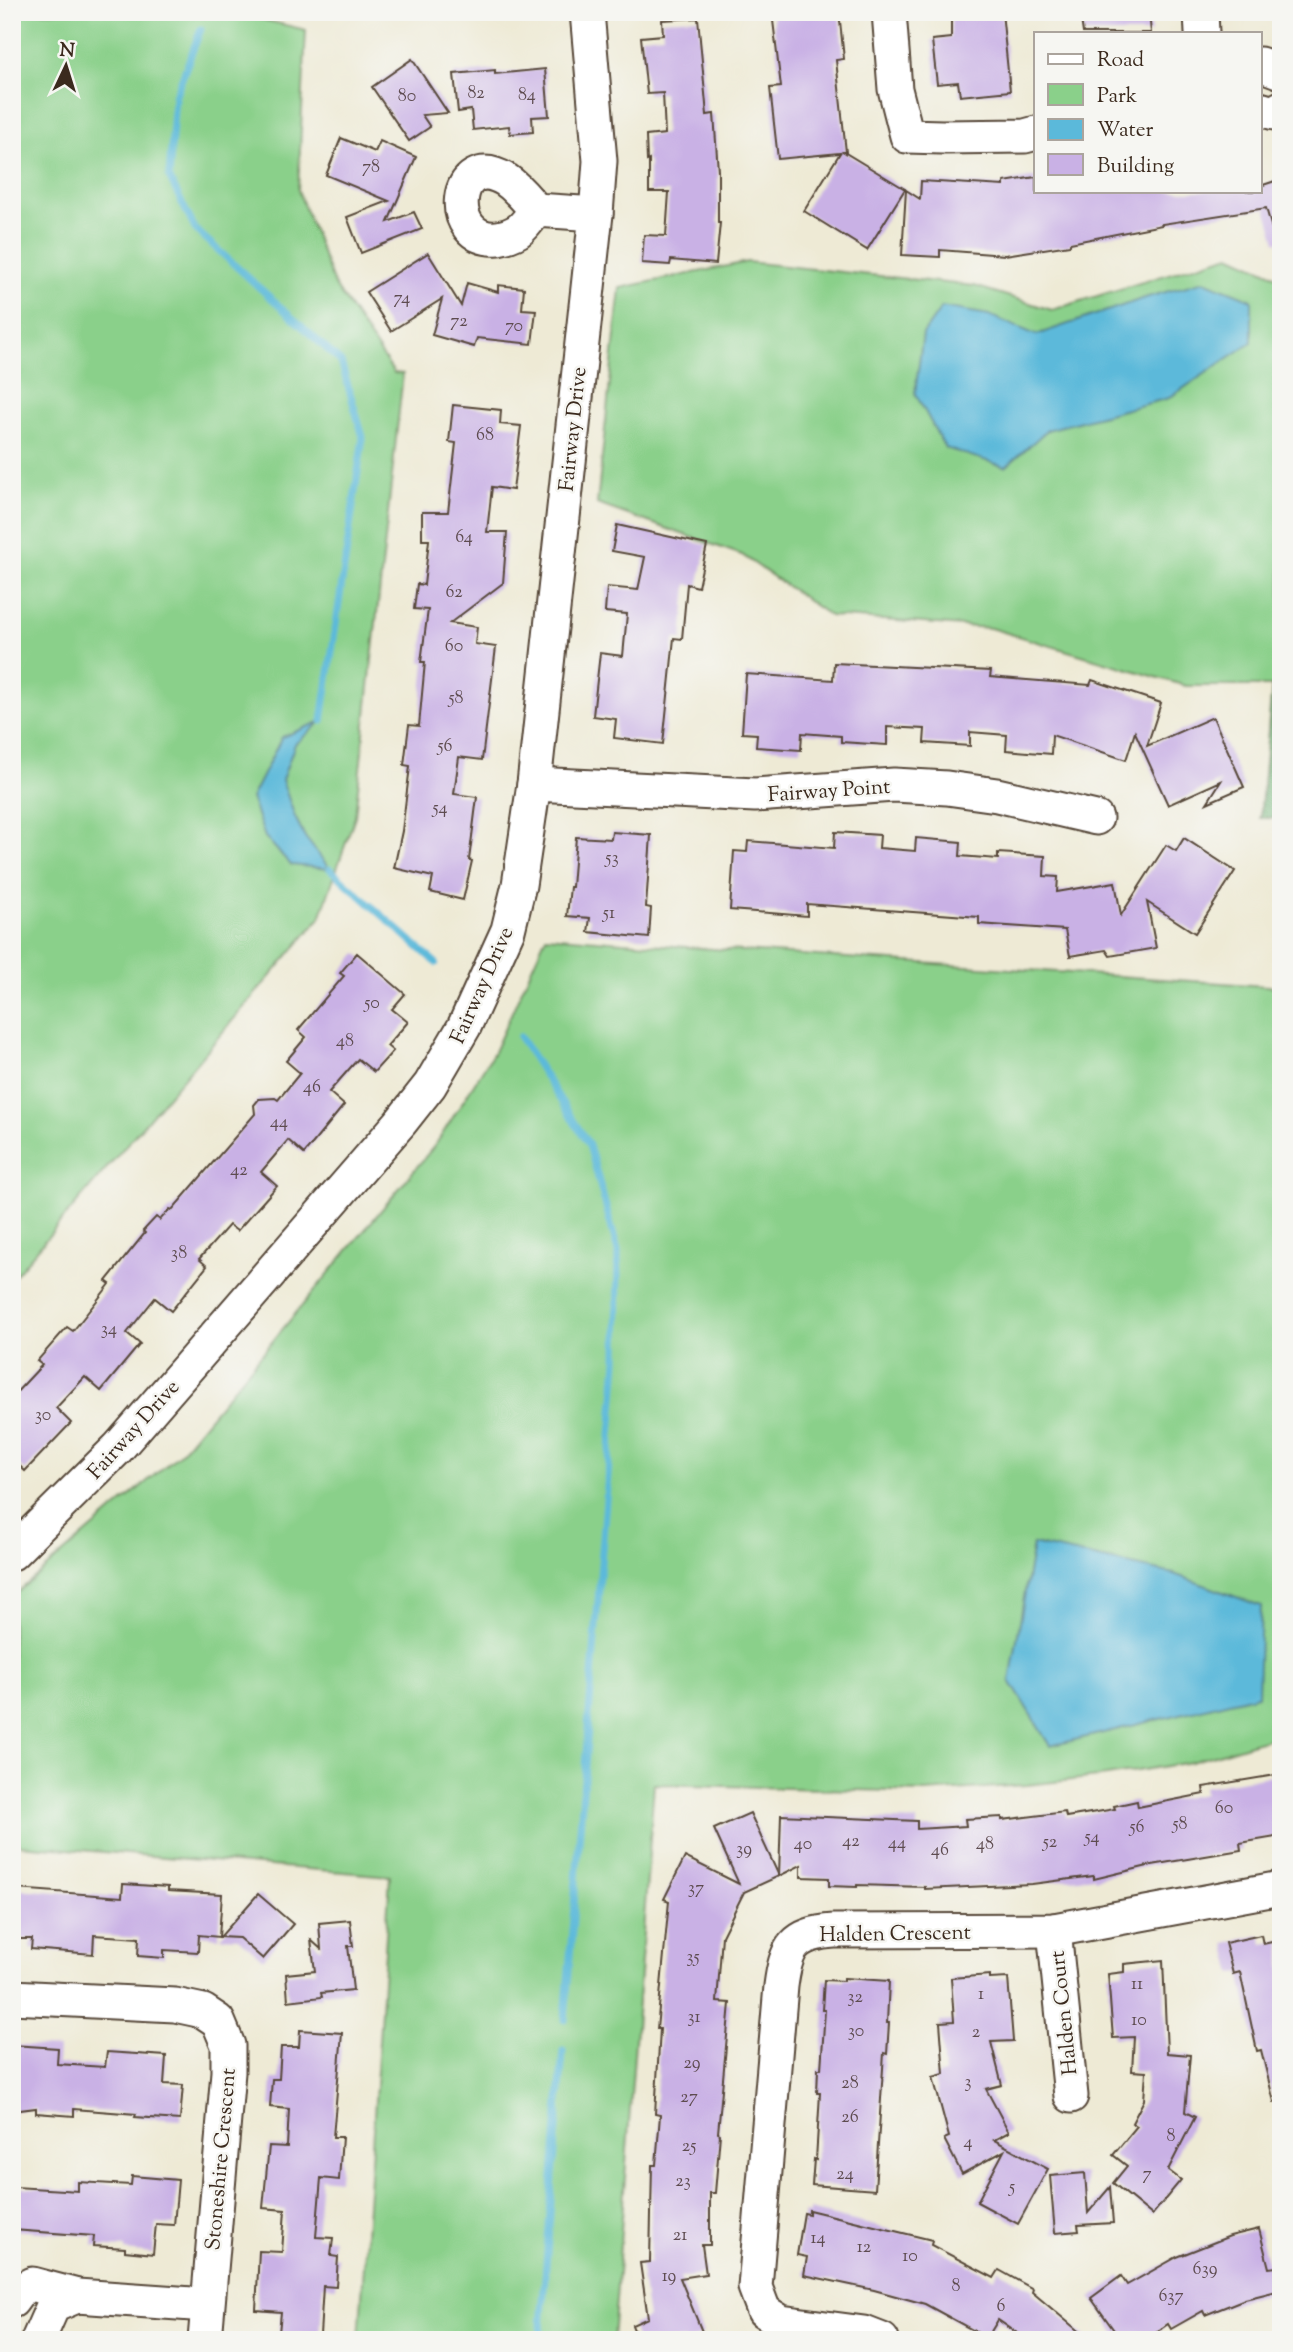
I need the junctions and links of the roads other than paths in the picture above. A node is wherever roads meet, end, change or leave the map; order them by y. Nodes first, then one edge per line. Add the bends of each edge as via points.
1 (587, 12) edge
2 (889, 12) edge
3 (1200, 12) edge
4 (1202, 32) edge
5 (1262, 65) edge
6 (1281, 72) edge
7 (1281, 108) edge
8 (1262, 110) edge
9 (1034, 134) edge
10 (536, 210) dead end
11 (596, 214) junction
12 (546, 785) junction
13 (1096, 818) dead end
14 (12, 1553) edge
15 (1281, 1888) edge
16 (1054, 1930) junction
17 (12, 1997) edge
18 (1071, 2096) dead end
19 (77, 2295) junction
20 (12, 2301) edge
21 (207, 2305) junction
22 (38, 2340) edge
23 (205, 2340) edge
24 (882, 2340) edge

1 - 11 street, Fairway Drive via 600,161
2 - 9 street via 895,89 907,136
3 - 4 street
5 - 6 street
7 - 8 street via 1275,113
10 - 11 street
11 - 12 street, Fairway Drive
12 - 13 street, Fairway Point via 755,795 894,785 947,788
12 - 14 street, Fairway Drive via 508,930 464,1027 430,1085 118,1447
15 - 16 street, Halden Crescent
16 - 18 street, Halden Court
16 - 24 street, Halden Crescent via 813,1933 795,1942 784,1965 755,2287 764,2311 781,2322 864,2333
17 - 21 street, Stoneshire Crescent via 175,2005 203,2011 218,2021 228,2045 228,2072
19 - 20 street via 32,2284
19 - 21 street
19 - 22 street via 53,2306
21 - 23 street, Stoneshire Crescent

